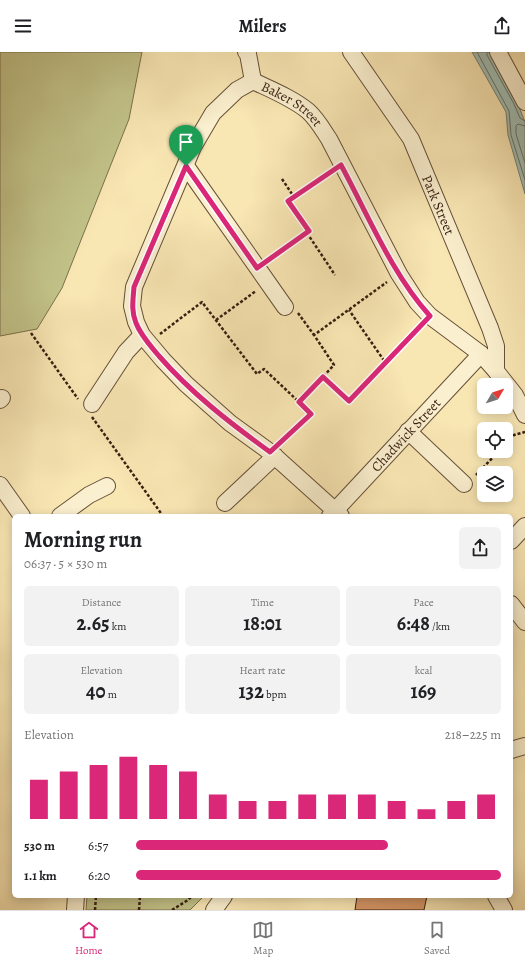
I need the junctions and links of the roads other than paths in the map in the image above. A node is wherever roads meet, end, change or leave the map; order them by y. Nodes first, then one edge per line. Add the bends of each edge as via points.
1 (246, 52) edge
2 (351, 52) edge
3 (498, 52) edge
4 (253, 81) junction
5 (525, 102) edge
6 (186, 166) junction
7 (285, 307) road end
8 (145, 339) junction
9 (481, 354) junction
10 (496, 371) junction
11 (87, 407) road end
12 (525, 415) edge
13 (408, 431) junction
14 (273, 454) junction
15 (464, 484) road end
16 (0, 485) edge
17 (107, 486) dead end
18 (224, 503) dead end
19 (21, 514) edge
20 (63, 514) edge
21 (335, 514) edge
22 (525, 526) edge
23 (513, 539) edge
24 (513, 607) edge
25 (525, 622) edge
26 (525, 746) edge
27 (513, 749) edge
28 (76, 898) edge
29 (223, 898) edge
30 (497, 898) edge
31 (75, 910) edge
32 (214, 910) edge
33 (504, 910) edge

1 - 4 street
2 - 10 street, Park Street via 411,139 490,328 496,346
3 - 5 street
4 - 6 street, Baker Street via 237,90 213,113
4 - 9 street, Baker Street via 286,96 319,123 399,274 417,302 430,316
6 - 7 street
6 - 8 street, Baker Street via 134,287 132,306 136,322
8 - 11 street via 126,352
8 - 14 street, Baker Street via 186,384 230,423
9 - 10 street
9 - 13 street, Chadwick Street
10 - 12 street via 515,395
13 - 15 street
13 - 21 street, Chadwick Street
14 - 18 street
14 - 21 street, Baker Street
16 - 19 street
17 - 20 street via 89,495
22 - 23 street
24 - 25 street
26 - 27 street
28 - 31 street
29 - 32 street
30 - 33 street

